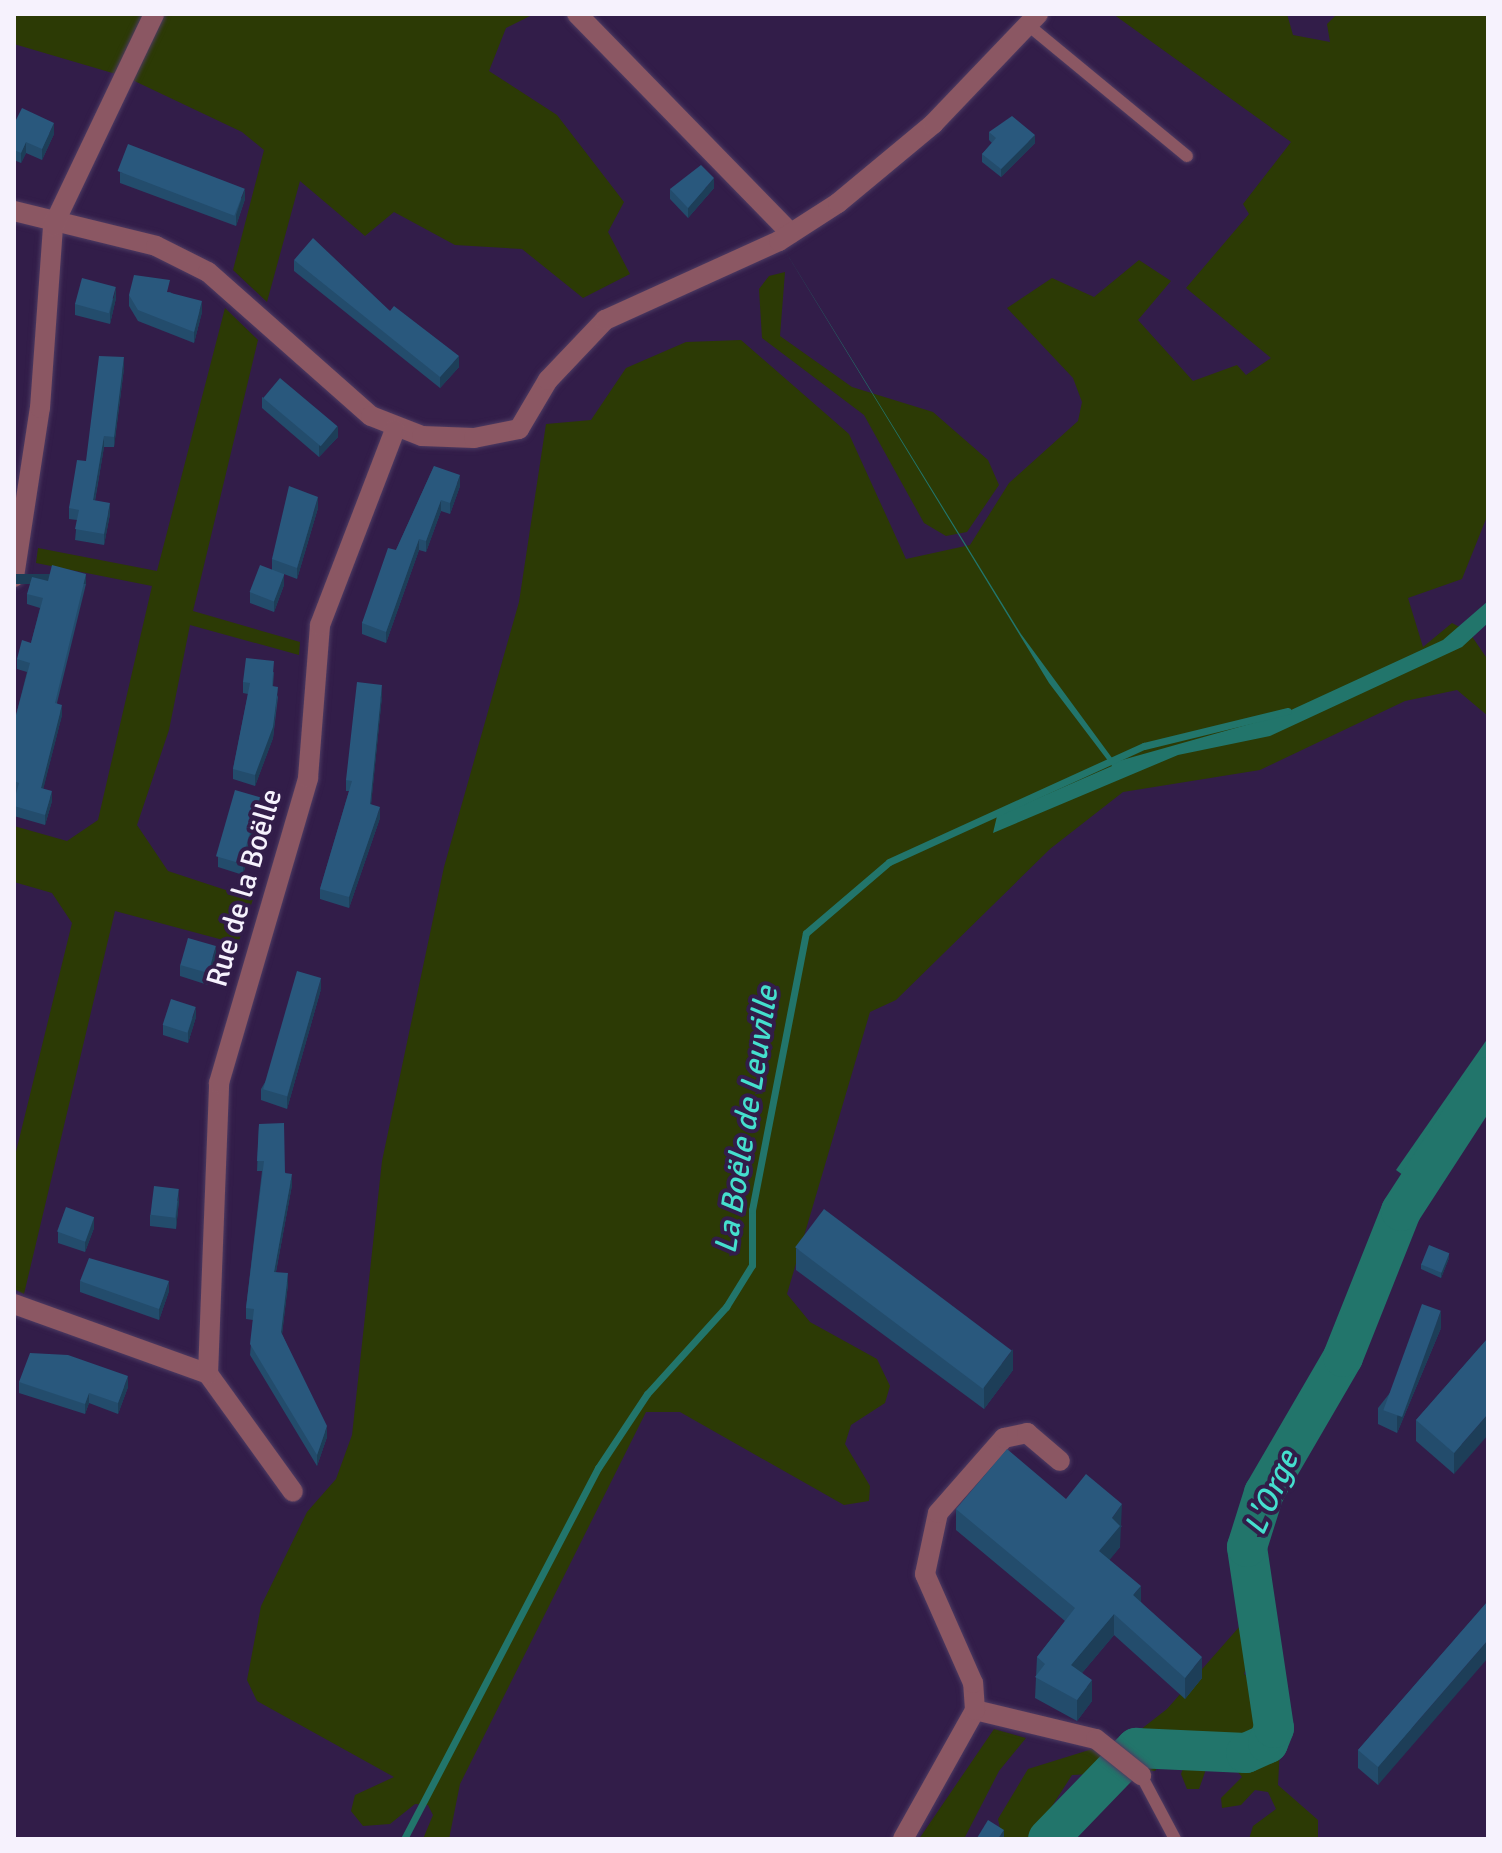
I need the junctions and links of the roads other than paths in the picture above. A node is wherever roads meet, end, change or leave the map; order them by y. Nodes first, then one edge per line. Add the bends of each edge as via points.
1 (154, 14) edge
2 (577, 14) edge
3 (1033, 20) edge
4 (1187, 156) dead end
5 (14, 211) edge
6 (53, 226) junction
7 (791, 233) junction
8 (395, 430) junction
9 (14, 577) edge
10 (14, 1304) edge
11 (208, 1374) junction
12 (1060, 1461) dead end
13 (293, 1492) dead end
14 (975, 1710) junction
15 (1141, 1775) joint
16 (903, 1839) edge
17 (1175, 1839) edge

1 - 6 street
2 - 7 street
3 - 4 lane
3 - 7 street via 933,124
5 - 6 street
6 - 8 street via 156,246 208,272 362,411
6 - 9 street via 40,408
7 - 8 street via 605,320 548,380 519,429 474,438
8 - 11 street, Rue de la Boëlle via 320,625 308,778 219,1083
10 - 11 street
11 - 13 street
12 - 14 street via 1027,1433 1004,1438 938,1513 925,1574 973,1683
14 - 15 street via 1114,1747
14 - 16 street
15 - 17 lane

